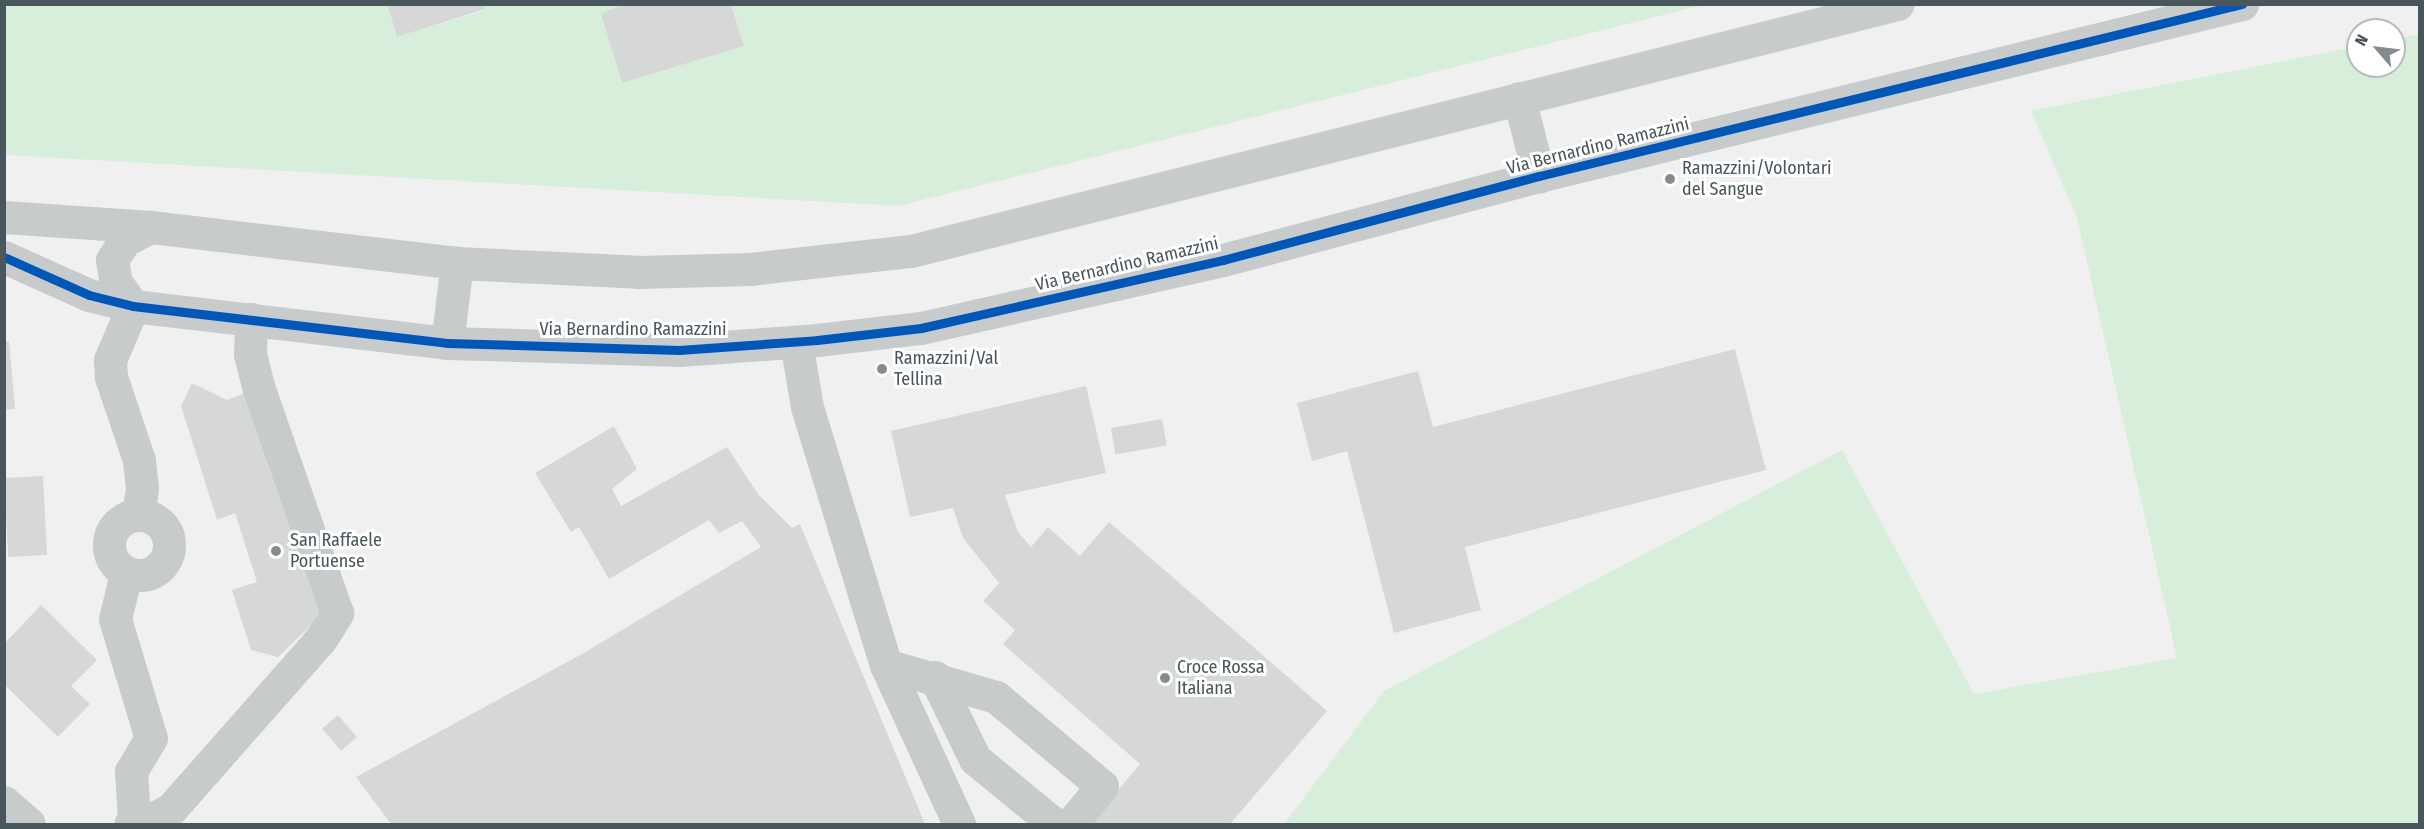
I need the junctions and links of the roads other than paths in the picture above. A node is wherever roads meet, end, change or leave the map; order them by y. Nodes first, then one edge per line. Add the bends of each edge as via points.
1 (1898, 4) edge
2 (2242, 4) edge
3 (1519, 98) junction
4 (1539, 176) junction
5 (4, 217) edge
6 (152, 227) junction
7 (4, 257) edge
8 (457, 262) junction
9 (133, 306) junction
10 (250, 319) junction
11 (796, 342) junction
12 (447, 343) junction
13 (138, 514) junction
14 (126, 573) junction
15 (886, 665) junction
16 (935, 677) junction
17 (4, 802) edge
18 (132, 822) edge
19 (29, 825) edge
20 (959, 825) edge
21 (1054, 825) edge
22 (1071, 825) edge

1 - 3 street
2 - 4 street, Via Bernardino Ramazzini
3 - 4 street, Via Bernardino Ramazzini
3 - 8 street via 911,251 750,269 693,271 583,270
4 - 11 street, Via Bernardino Ramazzini via 1223,260 933,325
5 - 6 street
6 - 8 street
6 - 9 street via 125,240 112,260 116,283
7 - 9 street, Via Bernardino Ramazzini via 89,295
8 - 12 street
9 - 10 street, Via Bernardino Ramazzini
9 - 13 street via 110,360 111,377 140,460
10 - 12 street, Via Bernardino Ramazzini
10 - 18 street via 250,354 258,386 337,614 321,639 171,809
11 - 12 street, Via Bernardino Ramazzini via 679,350
11 - 15 street via 807,407
13 - 14 street via 119,521 109,538 112,558
13 - 14 street via 157,519 164,526 170,546 168,556 155,571
14 - 18 street via 115,619 151,738 131,771
15 - 16 street
15 - 20 street
16 - 21 street via 975,759
16 - 22 street via 996,697 1102,786
17 - 19 street

